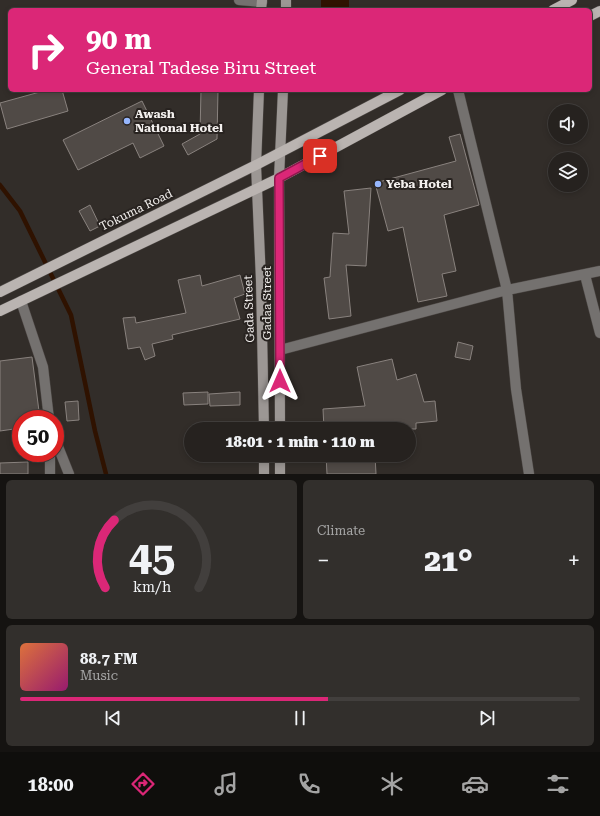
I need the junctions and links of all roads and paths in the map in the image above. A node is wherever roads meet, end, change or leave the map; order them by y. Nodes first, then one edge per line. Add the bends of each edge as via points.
1 (239, 0) edge
2 (572, 0) edge
3 (262, 4) edge
4 (557, 8) edge
5 (258, 92) edge
6 (282, 92) edge
7 (396, 92) edge
8 (438, 92) edge
9 (458, 92) edge
10 (280, 153) junction
11 (256, 165) junction
12 (279, 178) junction
13 (256, 188) junction
14 (98, 244) junction
15 (104, 261) junction
16 (600, 271) edge
17 (585, 275) junction
18 (507, 290) junction
19 (0, 292) edge
20 (21, 301) junction
21 (0, 311) edge
22 (600, 333) edge
23 (280, 350) junction
24 (48, 410) edge
25 (264, 422) edge
26 (280, 422) edge
27 (50, 462) edge
28 (64, 462) edge
29 (264, 462) edge
30 (280, 462) edge
31 (50, 474) edge
32 (69, 474) edge
33 (264, 474) edge
34 (280, 474) edge
35 (529, 474) edge

1 - 3 street
2 - 4 main road
5 - 11 main road, Gada Street
6 - 10 main road, Gadaa Street
7 - 10 main road, Tokuma Road
8 - 12 main road
9 - 18 street
10 - 11 main road, Tokuma Road
10 - 12 main road, Gadaa Street
11 - 13 main road, Gada Street
11 - 14 main road, Tokuma Road
12 - 13 main road
12 - 23 main road, Gadaa Street
13 - 15 main road
13 - 25 main road, Gada Street
14 - 15 main road
14 - 19 main road, Tokuma Road
15 - 20 main road
16 - 17 street
17 - 18 street
17 - 22 street
18 - 23 street
18 - 35 street via 516,389
20 - 21 main road
20 - 24 street via 43,367
23 - 26 main road, Gadaa Street
27 - 31 street
28 - 32 street
29 - 33 main road
30 - 34 main road

